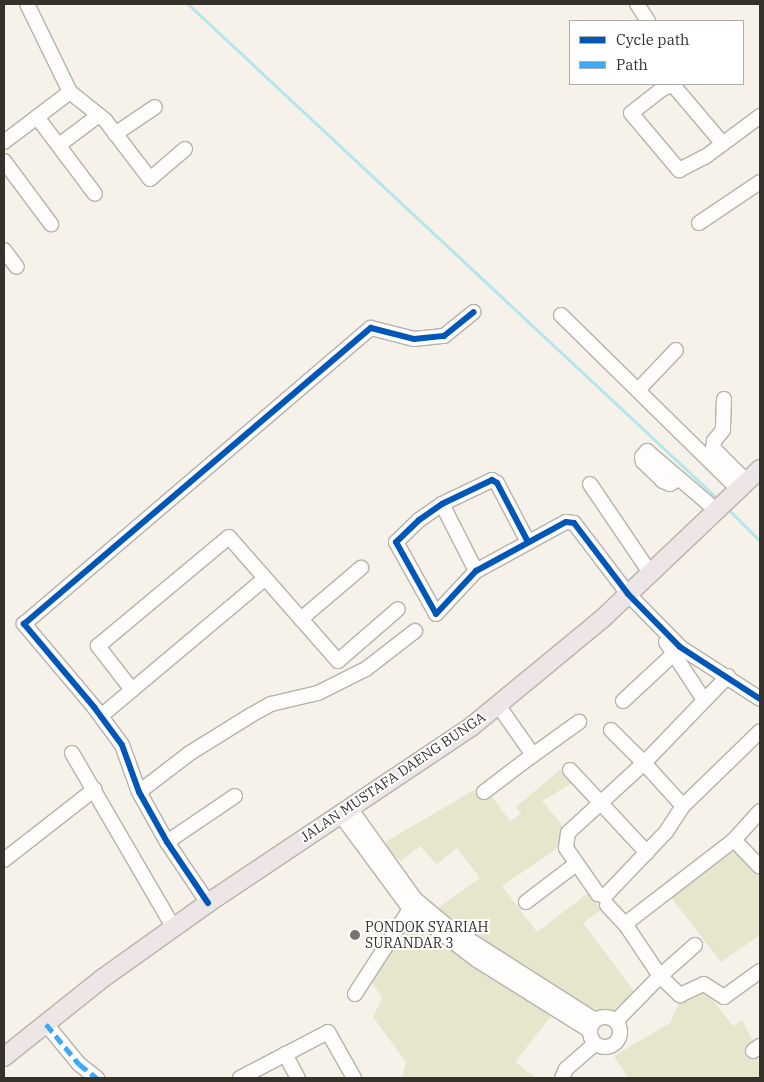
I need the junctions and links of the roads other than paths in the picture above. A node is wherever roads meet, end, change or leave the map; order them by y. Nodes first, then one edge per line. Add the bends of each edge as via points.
1 (27, 4) edge
2 (637, 4) edge
3 (647, 20) edge
4 (671, 85) edge
5 (675, 85) edge
6 (70, 92) junction
7 (155, 107) dead end
8 (99, 115) junction
9 (760, 116) edge
10 (37, 117) junction
11 (116, 134) junction
12 (4, 142) edge
13 (723, 144) junction
14 (59, 146) junction
15 (185, 149) dead end
16 (4, 161) edge
17 (760, 182) edge
18 (95, 194) dead end
19 (699, 223) dead end
20 (51, 224) dead end
21 (4, 250) edge
22 (16, 267) dead end
23 (474, 312) dead end
24 (561, 315) dead end
25 (676, 350) dead end
26 (638, 390) junction
27 (724, 399) dead end
28 (760, 469) edge
29 (678, 479) dead end
30 (590, 484) dead end
31 (740, 488) junction
32 (442, 504) junction
33 (718, 509) junction
34 (528, 542) junction
35 (361, 568) dead end
36 (476, 571) junction
37 (650, 574) junction
38 (264, 579) junction
39 (628, 594) junction
40 (398, 609) dead end
41 (301, 619) junction
42 (415, 631) dead end
43 (677, 650) junction
44 (728, 676) junction
45 (132, 690) junction
46 (760, 699) edge
47 (704, 700) junction
48 (622, 701) dead end
49 (498, 705) junction
50 (101, 716) junction
51 (579, 722) dead end
52 (611, 730) dead end
53 (760, 731) edge
54 (72, 753) dead end
55 (533, 755) junction
56 (644, 763) junction
57 (570, 770) dead end
58 (95, 789) junction
59 (139, 792) junction
60 (484, 792) dead end
61 (235, 796) dead end
62 (600, 801) junction
63 (683, 806) junction
64 (345, 811) junction
65 (760, 811) edge
66 (362, 835) junction
67 (734, 840) junction
68 (167, 842) junction
69 (647, 853) junction
70 (4, 860) edge
71 (576, 864) junction
72 (760, 867) edge
73 (526, 902) dead end
74 (208, 903) junction
75 (607, 905) dead end
76 (410, 909) junction
77 (626, 924) junction
78 (174, 928) junction
79 (695, 945) dead end
80 (760, 971) edge
81 (660, 976) junction
82 (355, 994) dead end
83 (616, 1021) junction
84 (46, 1024) junction
85 (592, 1025) junction
86 (595, 1044) junction
87 (285, 1054) junction
88 (4, 1057) edge
89 (97, 1078) edge
90 (240, 1078) edge
91 (298, 1078) edge
92 (354, 1078) edge
93 (562, 1078) edge

1 - 6 street
2 - 3 street
4 - 13 street via 662,88 631,113 669,160 682,170
5 - 13 street
6 - 8 street
6 - 10 street
7 - 11 street
8 - 11 street
8 - 14 street
9 - 13 street
10 - 12 street
10 - 14 street
11 - 15 street via 150,179
14 - 18 street
16 - 20 street
17 - 19 street
21 - 22 street
23 - 50 street via 444,336 414,339 370,328 24,624
24 - 26 street
25 - 26 street
26 - 31 street
27 - 31 street via 723,430 714,441 713,448
28 - 31 main road, JALAN MUSTAFA DAENG BUNGA
29 - 33 street
30 - 37 street
31 - 33 main road, JALAN MUSTAFA DAENG BUNGA
32 - 34 street via 494,480
32 - 36 street
32 - 36 street via 399,538 397,546 436,614
33 - 37 main road, JALAN MUSTAFA DAENG BUNGA
34 - 36 street
34 - 39 street via 566,522 574,523
35 - 41 street
37 - 39 main road, JALAN MUSTAFA DAENG BUNGA
38 - 41 street
38 - 45 street
38 - 45 street via 229,537 98,646
39 - 43 street
39 - 49 main road, JALAN MUSTAFA DAENG BUNGA via 557,658
40 - 41 street via 338,661
42 - 59 street via 366,669 318,693 271,704 251,715 190,753
43 - 44 street
43 - 47 street
43 - 48 street
44 - 46 street
44 - 47 street
45 - 50 street
47 - 56 street
49 - 55 street
49 - 64 main road, JALAN MUSTAFA DAENG BUNGA
50 - 59 street via 122,745
51 - 55 street
52 - 56 street
53 - 63 street
54 - 58 street
55 - 60 street
56 - 62 street
56 - 63 street
57 - 62 street
58 - 70 street
58 - 78 street
59 - 68 street
61 - 68 street
62 - 69 street
62 - 71 street via 566,839 566,848
63 - 69 street
64 - 66 street
64 - 74 main road, JALAN MUSTAFA DAENG BUNGA
65 - 67 street
66 - 76 street
66 - 85 street via 415,899
67 - 72 street
67 - 77 street
68 - 74 street
69 - 71 street via 602,896
71 - 73 street
74 - 78 main road, JALAN MUSTAFA DAENG BUNGA
75 - 77 street
76 - 82 street
76 - 85 street via 477,960
77 - 81 street
78 - 84 main road, JALAN MUSTAFA DAENG BUNGA
79 - 81 street
80 - 81 street via 723,998 704,984 680,995
81 - 83 street
83 - 85 street via 604,1016
83 - 86 street via 620,1033 617,1041 606,1047
84 - 88 main road, JALAN MUSTAFA DAENG BUNGA
84 - 89 street via 79,1064
85 - 86 street
86 - 93 street via 586,1048
87 - 90 street
87 - 91 street
87 - 92 street via 328,1032

